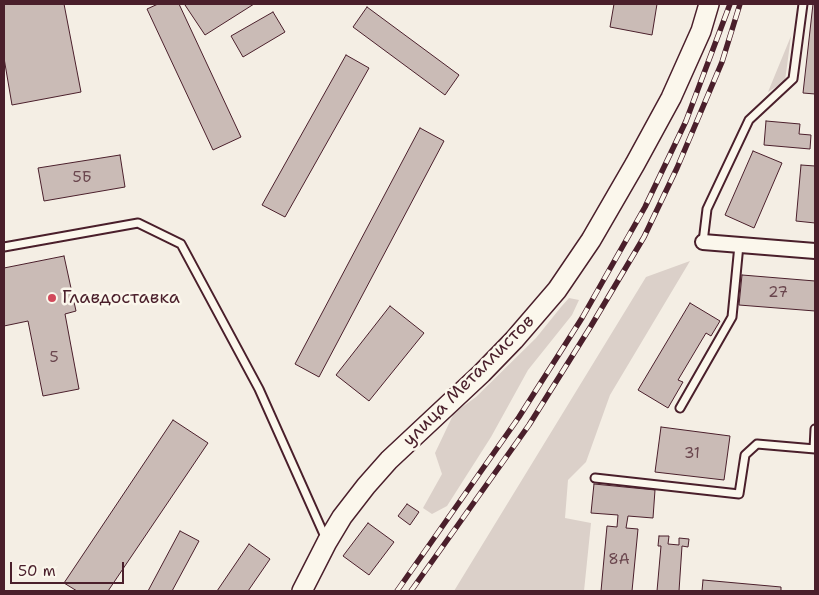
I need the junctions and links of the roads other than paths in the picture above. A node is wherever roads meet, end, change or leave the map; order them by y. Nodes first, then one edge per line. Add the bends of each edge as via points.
1 (709, 4) edge
2 (803, 4) edge
3 (702, 242) joint
4 (739, 245) junction
5 (4, 247) edge
6 (815, 251) edge
7 (680, 408) dead end
8 (815, 429) edge
9 (814, 449) edge
10 (595, 478) dead end
11 (327, 542) junction
12 (302, 591) edge

1 - 11 main road, улица Металлистов via 700,31 653,131 591,240 557,290 482,374 389,460 342,517
2 - 3 lane via 793,79 749,120 707,209
3 - 4 street
4 - 6 street
4 - 7 lane via 732,318
5 - 11 lane via 138,223 181,244 259,389
8 - 9 lane
9 - 10 lane via 757,444 745,455 739,494
11 - 12 main road, улица Металлистов

